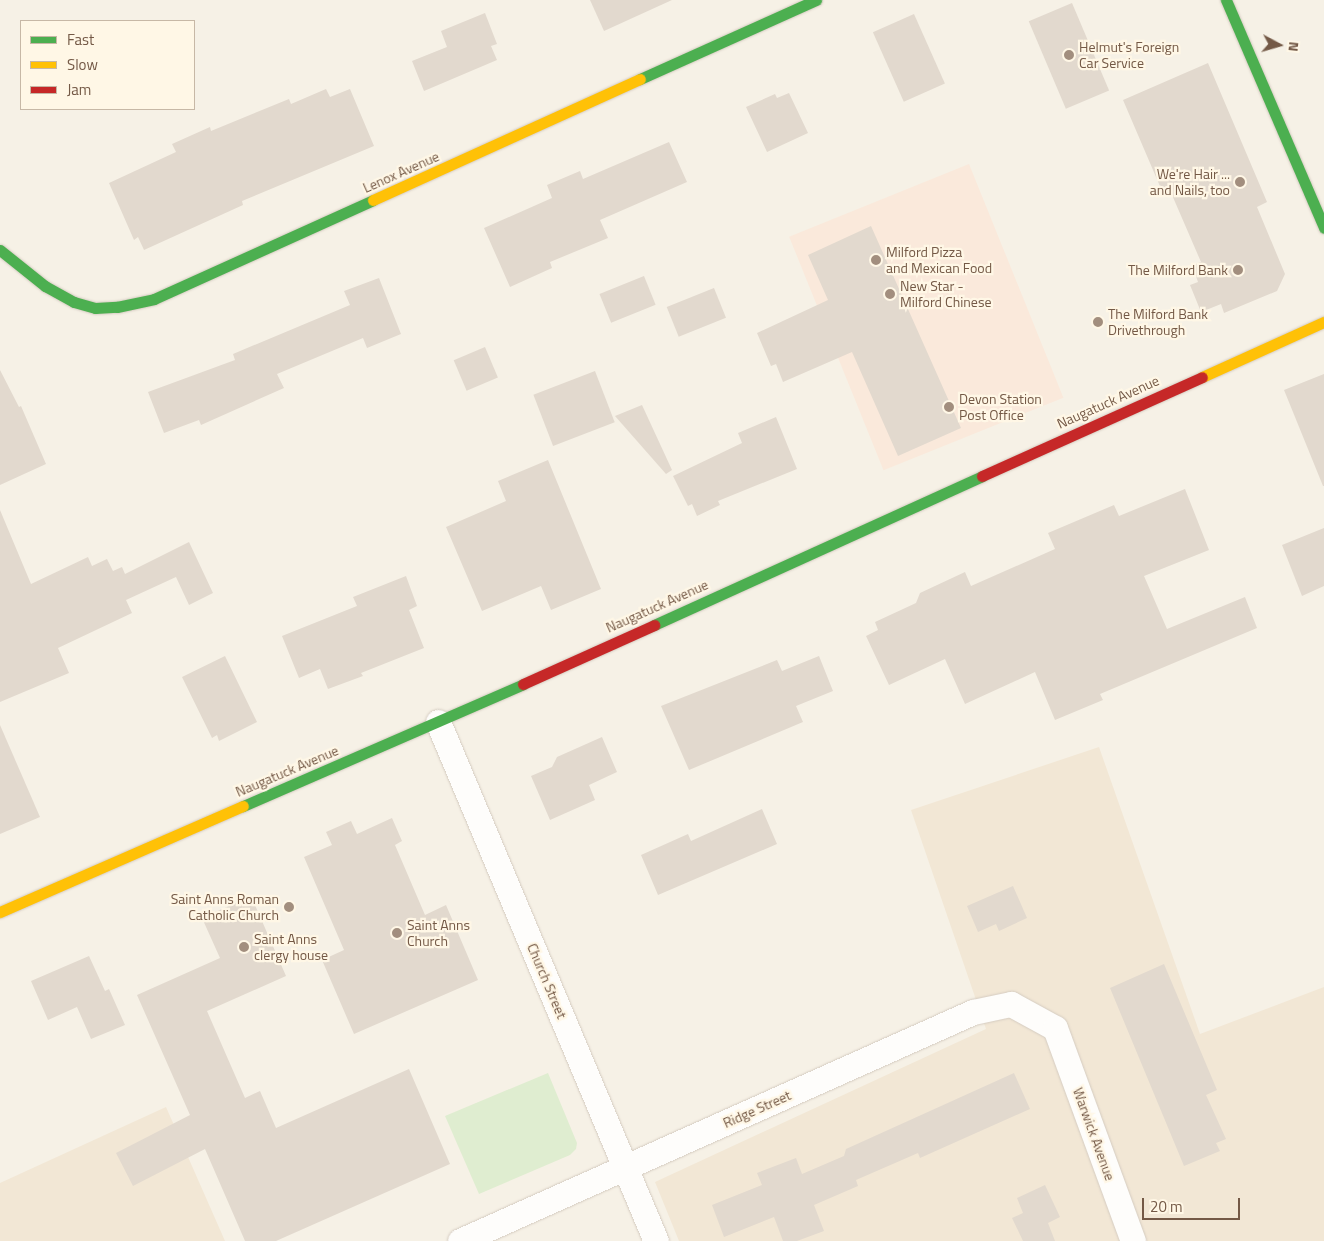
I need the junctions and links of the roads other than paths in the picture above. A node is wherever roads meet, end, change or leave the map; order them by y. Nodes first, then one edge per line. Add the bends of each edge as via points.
1 (816, 0) edge
2 (1226, 0) edge
3 (1324, 228) edge
4 (0, 250) edge
5 (1324, 322) edge
6 (438, 722) junction
7 (0, 912) edge
8 (1054, 1028) joint
9 (626, 1167) junction
10 (460, 1241) edge
11 (656, 1241) edge
12 (1133, 1241) edge

1 - 4 main road, Lenox Avenue via 154,299 95,308 74,302 45,286
2 - 3 main road
5 - 6 main road, Naugatuck Avenue
6 - 7 main road, Naugatuck Avenue
6 - 9 street, Church Street
8 - 9 street, Ridge Street via 1012,1004 973,1012
8 - 12 street, Warwick Avenue
9 - 10 street, Ridge Street
9 - 11 street, Church Street

